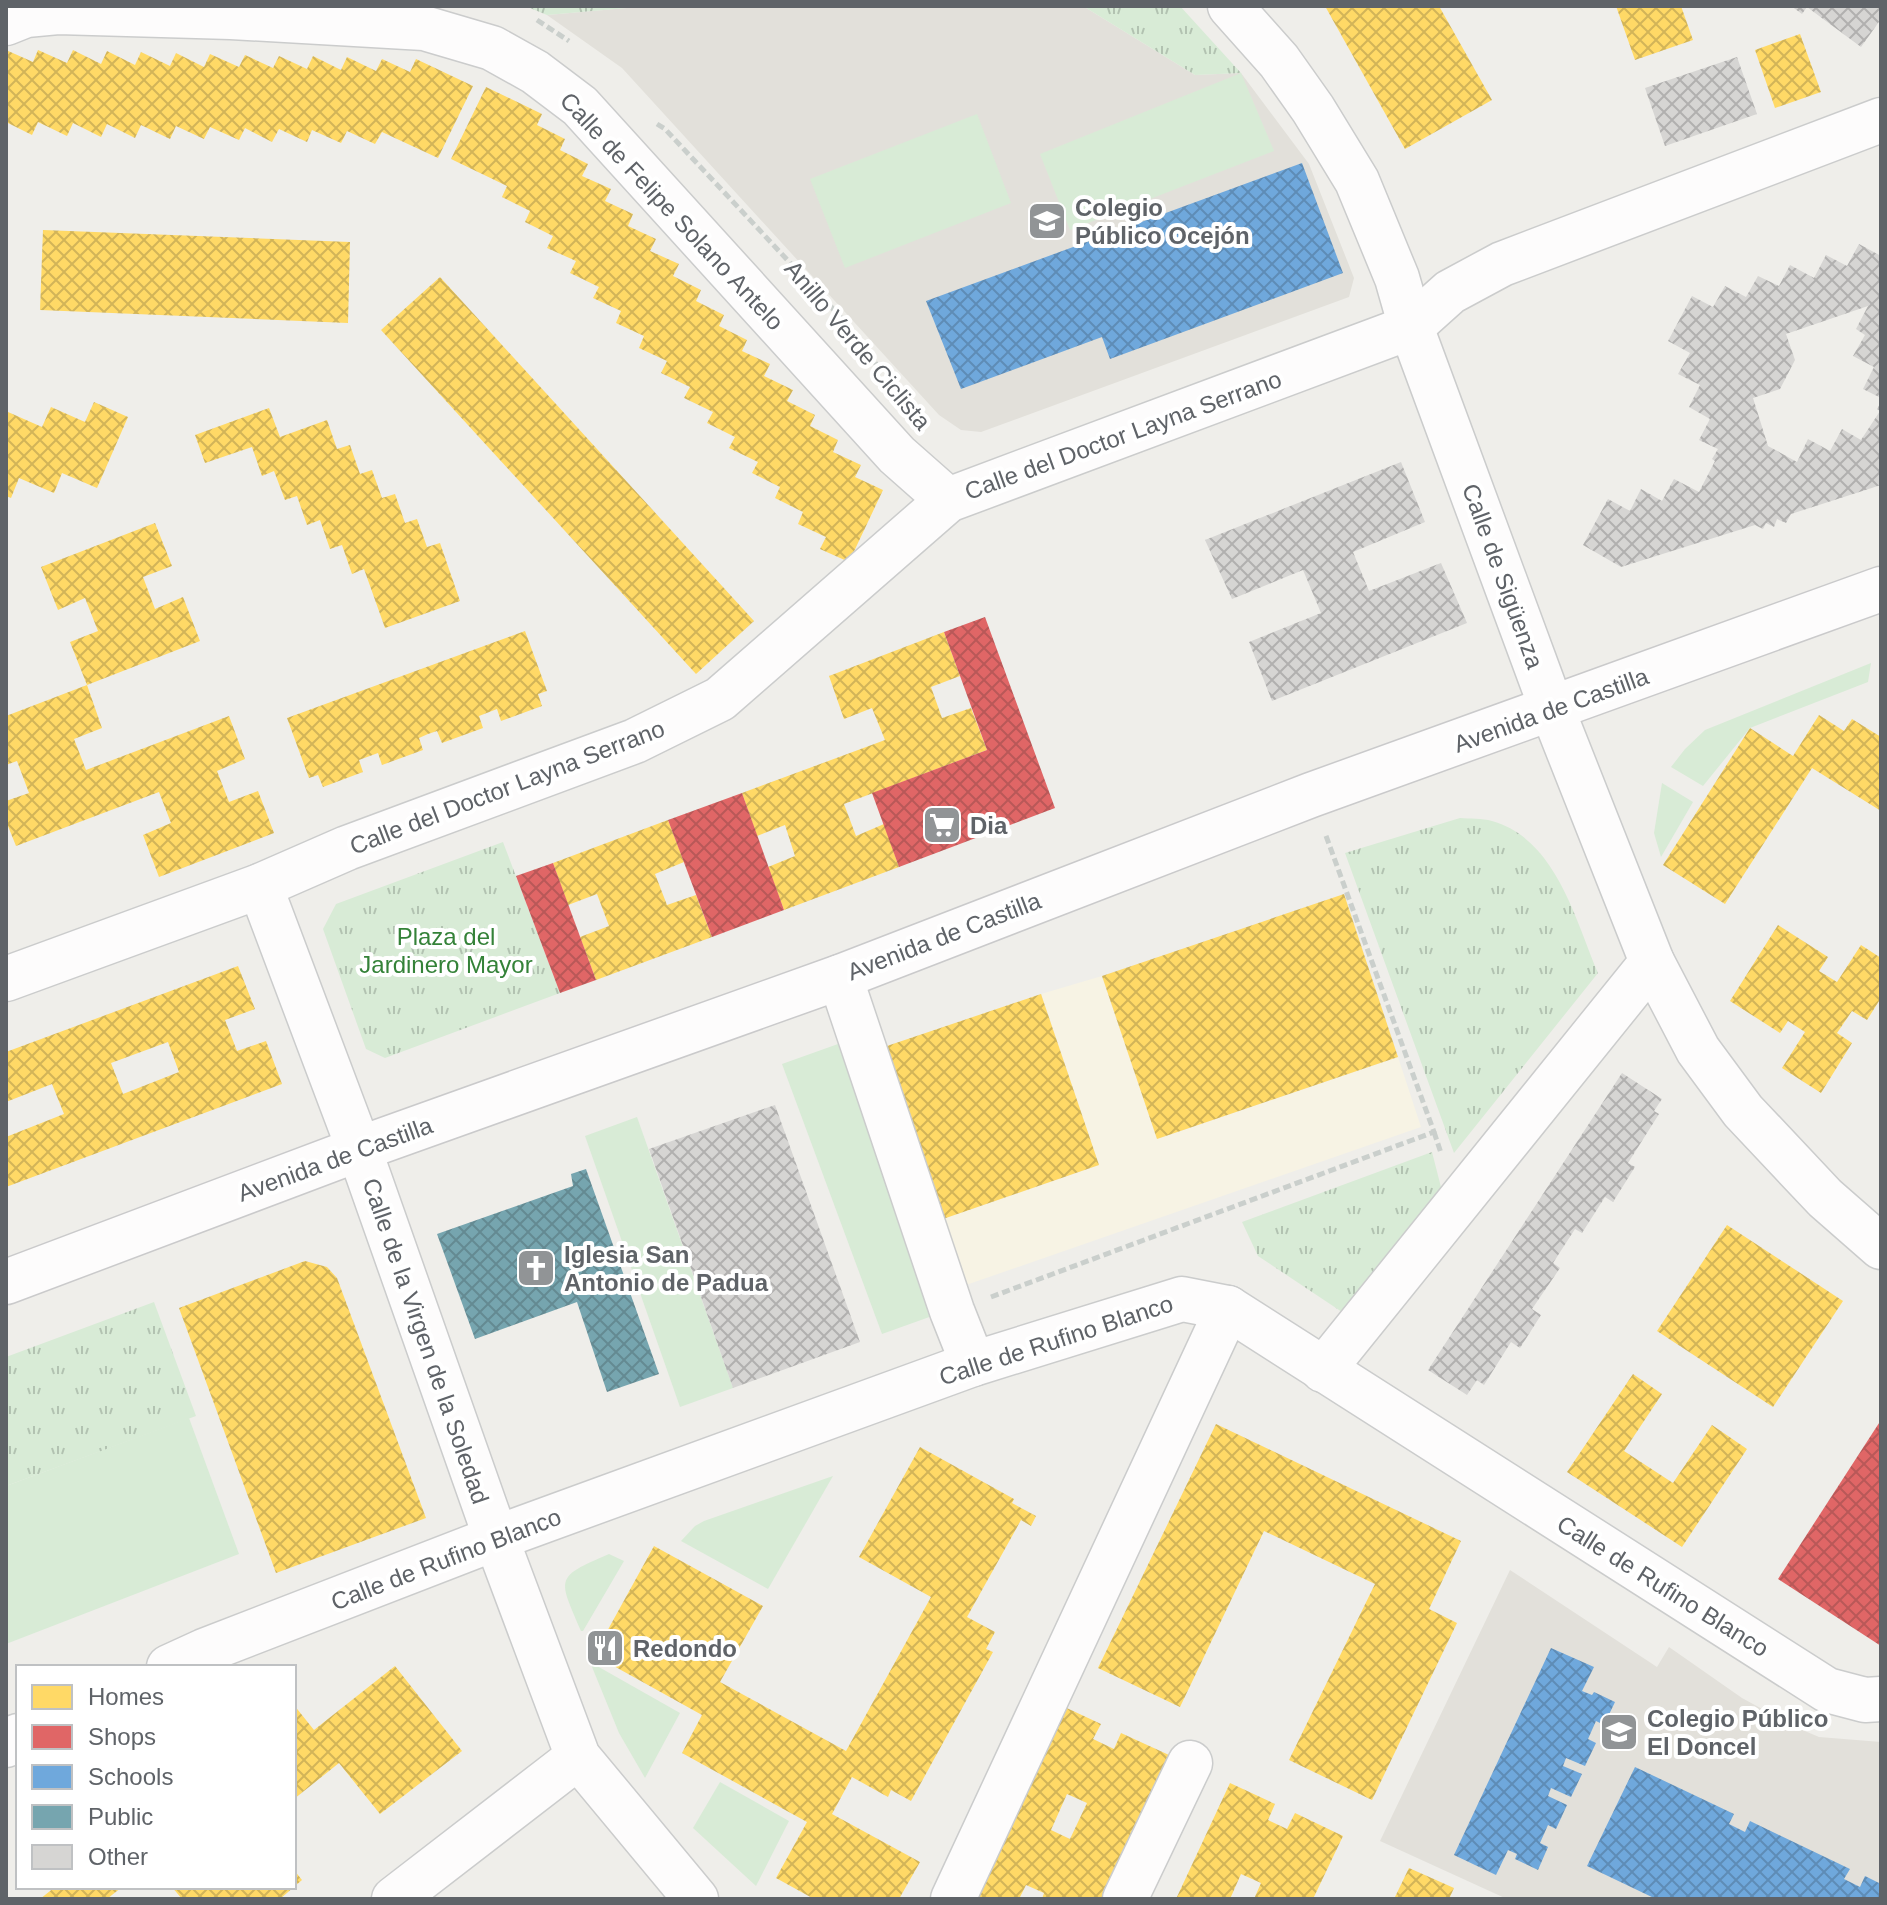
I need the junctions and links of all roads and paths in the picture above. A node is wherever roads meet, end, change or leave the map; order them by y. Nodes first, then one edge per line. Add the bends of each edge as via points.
1 (1230, 6) edge
2 (535, 19) dead end
3 (6, 23) edge
4 (573, 46) dead end
5 (1881, 120) edge
6 (652, 122) dead end
7 (1411, 327) junction
8 (880, 371) dead end
9 (948, 500) junction
10 (1881, 589) edge
11 (1552, 709) junction
12 (1311, 795) junction
13 (260, 886) junction
14 (1652, 962) junction
15 (840, 977) junction
16 (6, 979) edge
17 (359, 1149) junction
18 (1881, 1247) edge
19 (6, 1282) edge
20 (1228, 1308) junction
21 (952, 1311) junction
22 (973, 1364) junction
23 (1323, 1370) junction
24 (496, 1538) junction
25 (173, 1665) edge
26 (1881, 1699) edge
27 (578, 1757) junction
28 (1190, 1763) dead end
29 (394, 1899) edge
30 (696, 1899) edge
31 (953, 1899) edge
32 (1125, 1899) edge

1 - 7 street, Calle de Sigüenza via 1279,61 1357,181
2 - 4 path
3 - 9 street, Calle de Felipe Solano Antelo via 58,12 231,17 424,28 492,48 580,106 897,455
5 - 7 street, Calle del Doctor Layna Serrano via 1502,264 1450,292
6 - 8 path, Anillo Verde Ciclista via 665,129 836,312
7 - 9 street, Calle del Doctor Layna Serrano
7 - 11 street, Calle de Sigüenza
9 - 13 street, Calle del Doctor Layna Serrano via 720,699 635,741 347,848
10 - 11 street, Avenida de Castilla
11 - 12 street, Avenida de Castilla
11 - 14 street, Calle de Sigüenza
12 - 15 street, Avenida de Castilla
12 - 21 path via 1434,1132
13 - 16 street, Calle del Doctor Layna Serrano
13 - 17 street, Calle de la Virgen de la Soledad
14 - 18 street, Calle de Sigüenza via 1698,1050 1743,1111 1825,1198
14 - 23 street
15 - 17 street, Avenida de Castilla
15 - 21 street
17 - 19 street, Avenida de Castilla
17 - 24 street, Calle de la Virgen de la Soledad
20 - 22 street, Calle de Rufino Blanco via 1182,1299
20 - 23 street, Calle de Rufino Blanco
20 - 31 street
21 - 22 street
22 - 24 street, Calle de Rufino Blanco
23 - 26 street, Calle de Rufino Blanco via 1827,1690
24 - 25 street, Calle de Rufino Blanco
24 - 27 street, Calle de la Virgen de la Soledad
27 - 29 street
27 - 30 street, Calle de la Virgen de la Soledad
28 - 32 street

